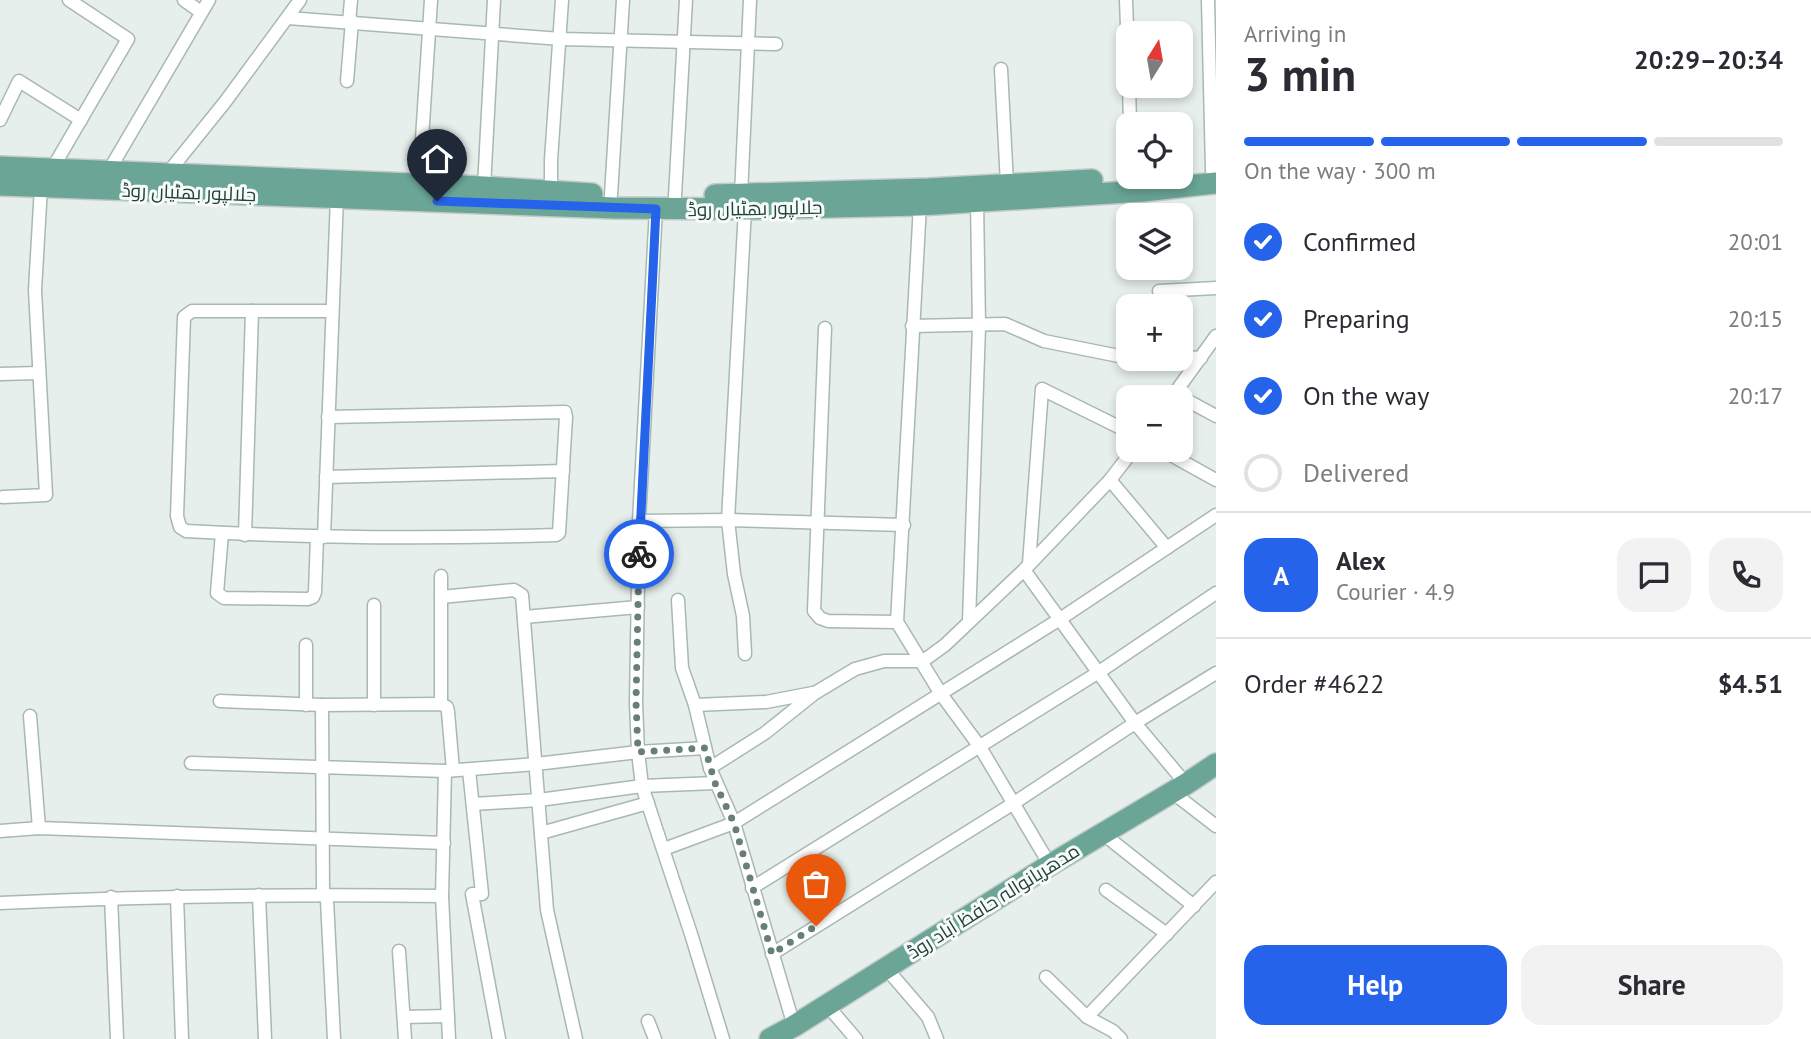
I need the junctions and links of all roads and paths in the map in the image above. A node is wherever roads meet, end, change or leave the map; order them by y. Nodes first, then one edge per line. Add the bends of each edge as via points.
1 (69, 0) edge
2 (184, 0) edge
3 (209, 0) edge
4 (300, 0) edge
5 (351, 0) edge
6 (431, 0) edge
7 (494, 0) edge
8 (562, 0) edge
9 (622, 0) edge
10 (686, 0) edge
11 (750, 0) edge
12 (1126, 0) edge
13 (1208, 0) edge
14 (201, 12) junction
15 (288, 18) junction
16 (1127, 21) edge
17 (351, 22) junction
18 (429, 28) junction
19 (492, 33) junction
20 (561, 39) junction
21 (620, 40) junction
22 (683, 42) junction
23 (748, 43) junction
24 (776, 44) dead end
25 (1002, 69) dead end
26 (347, 81) dead end
27 (0, 120) edge
28 (81, 120) junction
29 (0, 167) edge
30 (108, 172) junction
31 (167, 174) junction
32 (1193, 174) edge
33 (1215, 175) edge
34 (47, 178) junction
35 (1116, 178) edge
36 (1007, 184) junction
37 (419, 185) junction
38 (0, 186) edge
39 (484, 187) junction
40 (551, 191) junction
41 (611, 195) junction
42 (675, 196) junction
43 (337, 197) junction
44 (977, 201) junction
45 (743, 202) junction
46 (920, 205) junction
47 (656, 209) junction
48 (1216, 288) edge
49 (1159, 291) dead end
50 (252, 310) junction
51 (332, 311) junction
52 (912, 326) junction
53 (979, 326) junction
54 (824, 328) dead end
55 (1216, 336) edge
56 (1116, 355) edge
57 (1193, 356) edge
58 (1203, 356) junction
59 (1216, 360) edge
60 (39, 373) junction
61 (0, 374) edge
62 (1184, 385) edge
63 (1193, 404) edge
64 (1216, 416) edge
65 (328, 417) junction
66 (1116, 426) edge
67 (1124, 462) edge
68 (1184, 462) edge
69 (563, 471) junction
70 (326, 477) junction
71 (1110, 480) junction
72 (1216, 480) edge
73 (4, 497) dead end
74 (1216, 515) edge
75 (728, 520) junction
76 (639, 522) junction
77 (817, 523) junction
78 (904, 525) junction
79 (222, 533) junction
80 (245, 535) junction
81 (320, 537) junction
82 (1167, 548) junction
83 (1027, 567) junction
84 (441, 576) dead end
85 (1216, 593) edge
86 (441, 597) junction
87 (678, 600) dead end
88 (374, 605) dead end
89 (638, 607) junction
90 (524, 617) junction
91 (1060, 619) junction
92 (897, 622) junction
93 (969, 622) junction
94 (306, 645) dead end
95 (745, 654) dead end
96 (923, 661) junction
97 (1099, 672) junction
98 (1216, 673) edge
99 (814, 693) junction
100 (941, 694) junction
101 (220, 701) dead end
102 (441, 704) junction
103 (306, 705) junction
104 (322, 705) junction
105 (374, 705) junction
106 (695, 705) junction
107 (30, 716) dead end
108 (1135, 723) junction
109 (980, 747) junction
110 (705, 748) junction
111 (638, 752) junction
112 (191, 763) dead end
113 (536, 764) junction
114 (1216, 764) edge
115 (322, 766) junction
116 (710, 768) junction
117 (469, 769) junction
118 (449, 771) junction
119 (715, 783) junction
120 (642, 786) junction
121 (1179, 788) junction
122 (539, 800) junction
123 (648, 803) junction
124 (1014, 803) junction
125 (473, 804) junction
126 (734, 823) junction
127 (1216, 826) edge
128 (39, 828) junction
129 (0, 831) edge
130 (541, 833) junction
131 (1102, 833) junction
132 (323, 839) junction
133 (444, 843) junction
134 (664, 849) junction
135 (1050, 865) junction
136 (1216, 882) edge
137 (752, 888) junction
138 (1106, 890) dead end
139 (323, 894) junction
140 (259, 895) junction
141 (177, 896) junction
142 (442, 896) junction
143 (111, 897) junction
144 (0, 903) edge
145 (1194, 906) junction
146 (1167, 934) junction
147 (399, 951) dead end
148 (772, 954) junction
149 (886, 968) junction
150 (1046, 977) dead end
151 (827, 1005) junction
152 (448, 1016) junction
153 (404, 1017) junction
154 (1087, 1017) junction
155 (648, 1021) dead end
156 (794, 1026) junction
157 (117, 1039) edge
158 (182, 1039) edge
159 (265, 1039) edge
160 (334, 1039) edge
161 (405, 1039) edge
162 (449, 1039) edge
163 (499, 1039) edge
164 (576, 1039) edge
165 (655, 1039) edge
166 (723, 1039) edge
167 (770, 1039) edge
168 (856, 1039) edge
169 (937, 1039) edge
170 (1121, 1039) edge

1 - 28 street via 128,39
2 - 14 street
3 - 14 street
4 - 15 street
5 - 17 street
6 - 18 street
7 - 19 street
8 - 20 street
9 - 21 street
10 - 22 street
11 - 23 street
12 - 16 street
13 - 33 street
14 - 30 street
15 - 17 street
15 - 31 street
17 - 18 street
17 - 26 street
18 - 19 street
18 - 37 street
19 - 20 street
19 - 39 street
20 - 21 street
20 - 40 street
21 - 22 street
21 - 41 street
22 - 23 street
22 - 42 street
23 - 24 street
23 - 45 street
25 - 36 street
27 - 28 street via 19,81
28 - 34 street
29 - 34 main road, جلالپور بھٹیاں روڈ
30 - 31 main road, جلالپور بھٹیاں روڈ
30 - 34 main road, جلالپور بھٹیاں روڈ
31 - 37 main road, جلالپور بھٹیاں روڈ
32 - 33 main road
33 - 44 main road, جلالپور بھٹیاں روڈ via 1143,191
34 - 38 main road, جلالپور بھٹیاں روڈ
34 - 43 main road, جلالپور بھٹیاں روڈ
34 - 60 street via 35,290
35 - 36 main road, جلالپور بھٹیاں روڈ
36 - 45 main road, جلالپور بھٹیاں روڈ
37 - 39 main road, جلالپور بھٹیاں روڈ
39 - 40 main road, جلالپور بھٹیاں روڈ
40 - 41 main road, جلالپور بھٹیاں روڈ
41 - 42 main road, جلالپور بھٹیاں روڈ
42 - 45 main road, جلالپور بھٹیاں روڈ
43 - 47 main road, جلالپور بھٹیاں روڈ
43 - 51 street
44 - 46 main road, جلالپور بھٹیاں روڈ
44 - 53 street
45 - 46 main road, جلالپور بھٹیاں روڈ
45 - 47 main road, جلالپور بھٹیاں روڈ
45 - 75 street
46 - 52 street
47 - 76 street
48 - 49 street
50 - 51 street
50 - 79 street via 192,311 184,317 177,516 186,531
50 - 80 street
51 - 65 street
52 - 53 street
52 - 78 street
53 - 56 street via 1005,324 1044,341
53 - 93 street
54 - 77 street
55 - 58 street
57 - 58 street
58 - 59 street
58 - 62 street
60 - 61 street
60 - 73 street via 46,495
63 - 64 street
65 - 69 street via 565,412
65 - 70 street
66 - 83 street via 1042,389
67 - 71 street
68 - 72 street
69 - 70 street
69 - 81 street via 556,535
70 - 81 street
71 - 82 street
71 - 83 street
74 - 82 street
75 - 76 street
75 - 77 street
75 - 95 street
76 - 89 street
77 - 78 street
77 - 92 street via 814,611 828,621
78 - 92 street
79 - 80 street
79 - 81 street via 217,593 223,598 313,597
80 - 81 street
82 - 91 street
83 - 91 street
83 - 93 street
84 - 86 street
85 - 97 street
86 - 90 street via 514,590 522,595
86 - 102 street
87 - 106 street via 682,668
88 - 105 street
89 - 90 street
89 - 111 street
90 - 113 street
91 - 97 street
91 - 100 street
92 - 96 street
93 - 96 street
94 - 103 street
96 - 99 street via 884,661 855,668
96 - 100 street
97 - 108 street
97 - 109 street
98 - 108 street
99 - 106 street via 766,702
99 - 116 street via 765,733
100 - 109 street
100 - 126 street
101 - 103 street
102 - 105 street
102 - 118 street via 448,712
103 - 104 street
104 - 105 street
104 - 115 street
106 - 110 street
107 - 128 street
108 - 121 street
108 - 124 street
109 - 124 street
109 - 137 street
110 - 111 street
110 - 116 street
111 - 113 street
111 - 120 street
112 - 115 street
113 - 117 street
113 - 122 street
114 - 121 main road, مدھریانوالہ حافظ آباد روڈ
115 - 118 street
115 - 132 street
116 - 119 street
117 - 118 street
117 - 125 street
118 - 133 street
119 - 120 street
119 - 126 street
120 - 122 street
120 - 123 street
121 - 127 street
121 - 131 main road, مدھریانوالہ حافظ آباد روڈ
122 - 125 street
122 - 130 street
123 - 130 street
123 - 134 street
124 - 135 street
124 - 148 street
125 - 163 street via 482,894 472,894
126 - 134 street
126 - 137 street
128 - 129 street
128 - 132 street
130 - 164 street via 547,909
131 - 135 main road, مدھریانوالہ حافظ آباد روڈ
131 - 145 street
132 - 133 street
132 - 139 street
133 - 142 street
134 - 166 street
135 - 149 main road, مدھریانوالہ حافظ آباد روڈ
136 - 145 street
137 - 148 street
138 - 146 street
139 - 140 street
139 - 142 street
139 - 160 street via 327,900
140 - 141 street
140 - 159 street
141 - 143 street
141 - 158 street
142 - 152 street
143 - 144 street
143 - 157 street
145 - 146 street
146 - 154 street
147 - 153 street
148 - 156 street
149 - 151 main road, مدھریانوالہ حافظ آباد روڈ
149 - 169 street via 928,1017
150 - 154 street
151 - 156 main road, مدھریانوالہ حافظ آباد روڈ
151 - 168 street
152 - 153 street
152 - 162 street
153 - 161 street
154 - 170 street
155 - 165 street
156 - 167 main road, مدھریانوالہ حافظ آباد روڈ

